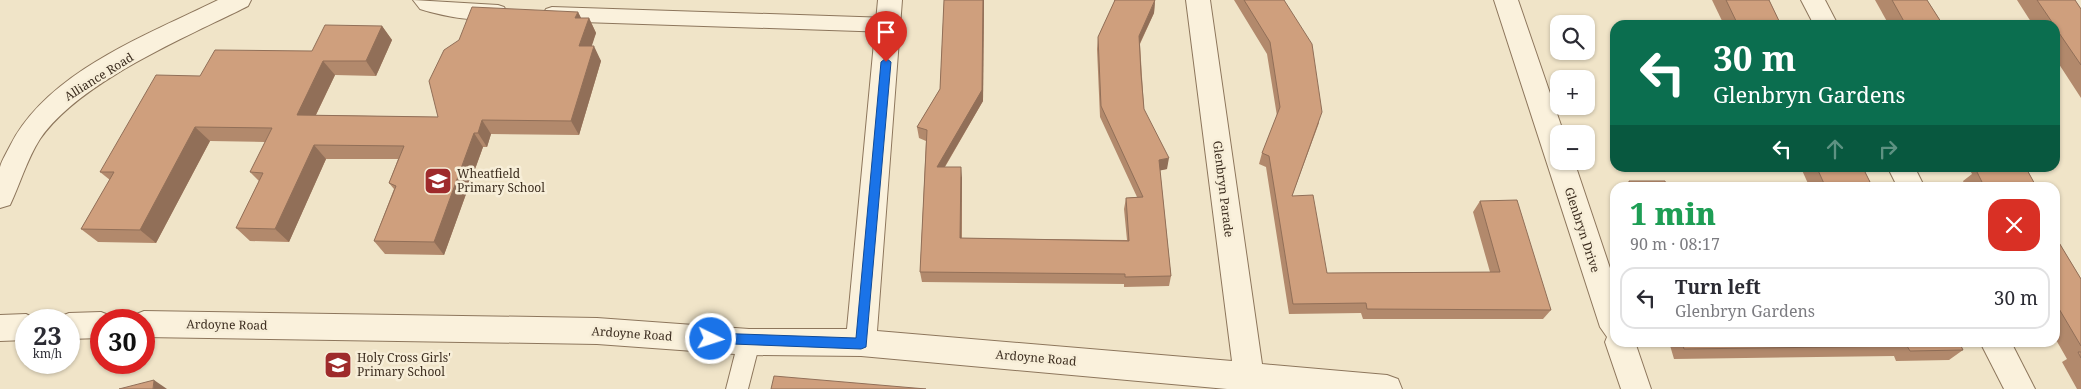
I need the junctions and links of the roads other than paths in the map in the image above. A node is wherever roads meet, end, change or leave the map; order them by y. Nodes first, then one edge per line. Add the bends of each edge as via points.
1 (239, 0) edge
2 (422, 0) edge
3 (1198, 0) edge
4 (1506, 0) edge
5 (1812, 0) edge
6 (890, 12) edge
7 (511, 13) edge
8 (531, 14) edge
9 (1823, 20) edge
10 (1550, 133) edge
11 (1562, 170) edge
12 (0, 197) edge
13 (1610, 313) edge
14 (155, 324) edge
15 (15, 327) edge
16 (0, 328) edge
17 (749, 342) junction
18 (861, 343) junction
19 (1622, 347) edge
20 (1998, 347) edge
21 (1249, 377) junction
22 (1205, 381) edge
23 (737, 389) edge
24 (1387, 389) edge
25 (1636, 389) edge
26 (2020, 389) edge

1 - 12 street, Alliance Road via 111,67 54,106 32,131
2 - 7 lane via 426,4 462,12
3 - 21 street, Glenbryn Parade
4 - 10 street, Glenbryn Drive
5 - 9 street
6 - 8 lane
6 - 18 street
11 - 13 street, Glenbryn Drive
14 - 17 street, Ardoyne Road via 597,331
15 - 16 street
17 - 18 street, Ardoyne Road
17 - 23 lane
18 - 22 street, Ardoyne Road
19 - 25 street
20 - 26 street
21 - 22 street, Ardoyne Road
21 - 24 street, Ardoyne Road

